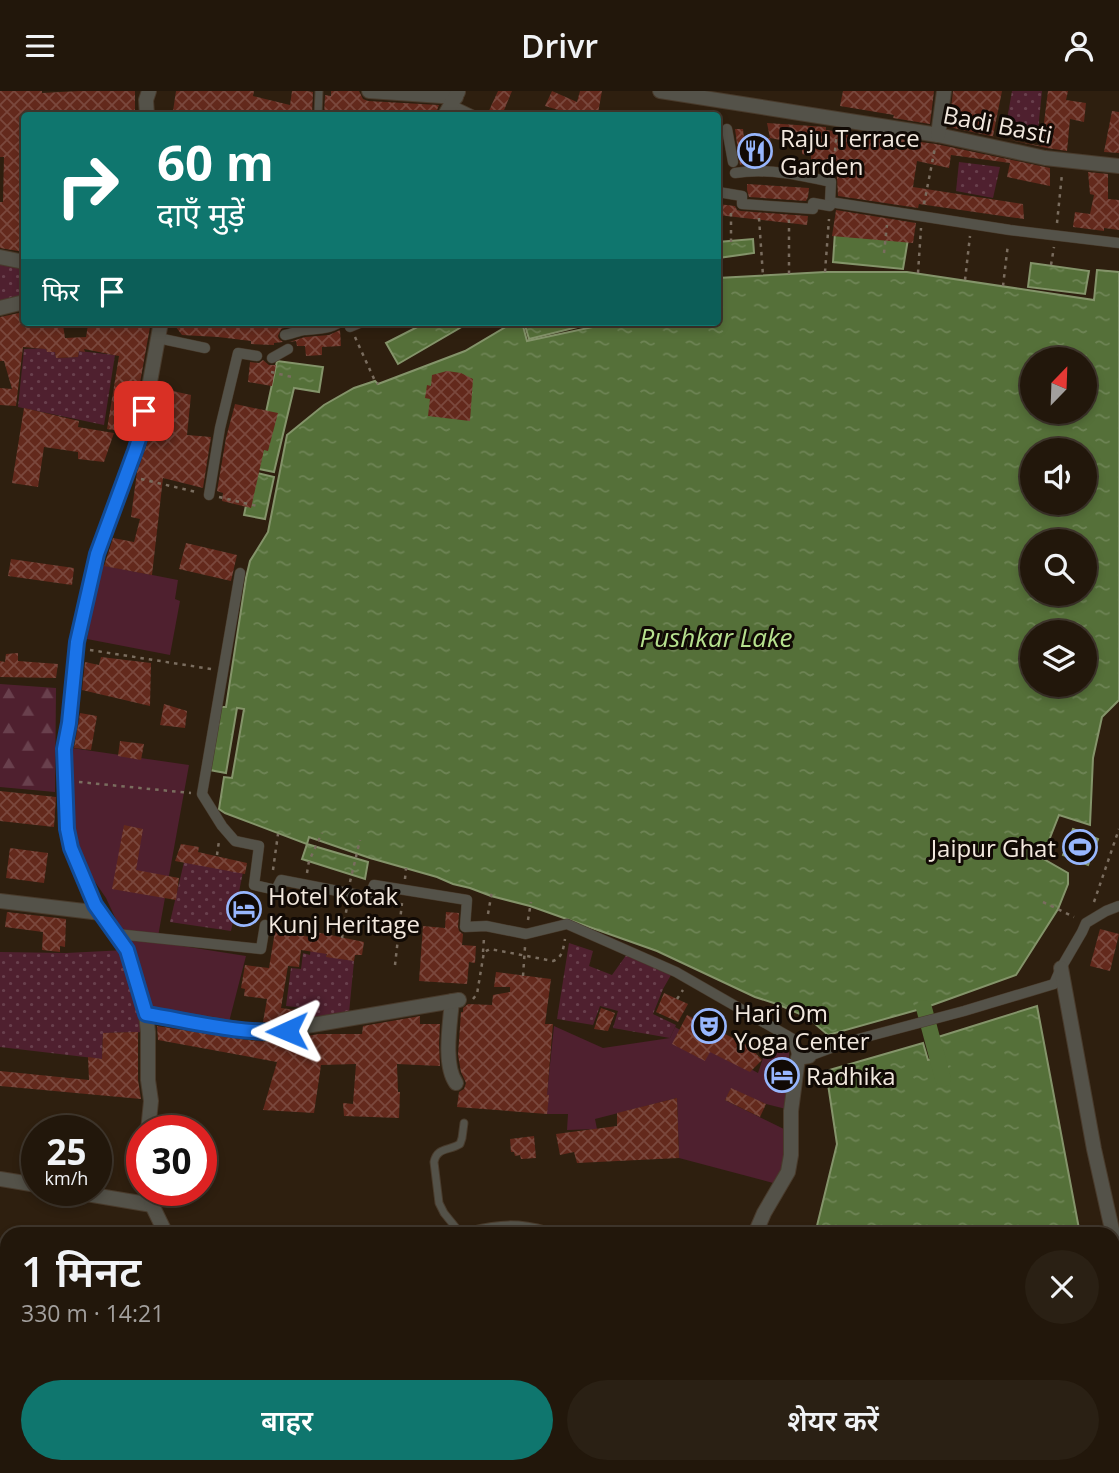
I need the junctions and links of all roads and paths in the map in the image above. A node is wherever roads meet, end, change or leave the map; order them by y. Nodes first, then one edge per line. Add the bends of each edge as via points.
1 (319, 91) edge
2 (369, 91) edge
3 (660, 91) edge
4 (944, 91) edge
5 (453, 102) edge
6 (318, 112) edge
7 (470, 112) edge
8 (839, 120) junction
9 (727, 129) dead end
10 (937, 135) junction
11 (1064, 160) junction
12 (1119, 166) edge
13 (831, 182) junction
14 (721, 192) edge
15 (760, 205) junction
16 (830, 206) joint
17 (789, 208) junction
18 (888, 212) junction
19 (971, 224) junction
20 (1010, 230) junction
21 (1056, 235) junction
22 (1119, 243) edge
23 (884, 253) dead end
24 (0, 257) edge
25 (21, 261) edge
26 (1051, 265) dead end
27 (825, 272) dead end
28 (789, 274) dead end
29 (763, 275) dead end
30 (965, 280) dead end
31 (1003, 286) dead end
32 (21, 304) edge
33 (0, 308) edge
34 (332, 326) edge
35 (159, 327) edge
36 (351, 327) edge
37 (285, 335) dead end
38 (205, 348) dead end
39 (288, 349) dead end
40 (257, 356) dead end
41 (272, 358) dead end
42 (378, 384) dead end
43 (126, 476) junction
44 (209, 495) junction
45 (257, 506) dead end
46 (240, 573) dead end
47 (76, 648) junction
48 (222, 671) junction
49 (65, 781) junction
50 (202, 794) junction
51 (1119, 828) edge
52 (322, 833) dead end
53 (406, 867) dead end
54 (305, 885) junction
55 (403, 890) junction
56 (0, 901) edge
57 (1042, 902) dead end
58 (1119, 906) edge
59 (101, 913) junction
60 (1086, 923) junction
61 (568, 924) junction
62 (265, 925) dead end
63 (117, 934) junction
64 (395, 965) dead end
65 (1060, 968) junction
66 (455, 1001) junction
67 (146, 1014) junction
68 (803, 1057) junction
69 (456, 1083) dead end
70 (150, 1115) edge
71 (464, 1122) dead end
72 (0, 1179) edge
73 (21, 1182) edge
74 (152, 1206) edge
75 (163, 1227) edge
76 (455, 1227) edge
77 (758, 1227) edge
78 (1111, 1227) edge

1 - 6 lane
2 - 5 street
3 - 8 street, Badi Basti
4 - 10 street
5 - 7 lane
8 - 10 street, Badi Basti
8 - 13 path
9 - 13 street via 734,168
10 - 11 street, Badi Basti
11 - 12 street, Badi Basti
11 - 21 path
13 - 18 street via 830,201
14 - 15 street via 742,196 742,204
15 - 17 street
15 - 29 path
16 - 17 street via 813,203 813,209
16 - 27 path
17 - 28 path
18 - 19 street
18 - 23 path
19 - 20 street
19 - 30 path
20 - 21 street
20 - 31 path
21 - 22 street
21 - 26 path
24 - 25 street
32 - 33 street
34 - 37 street
35 - 38 street
35 - 43 street via 140,436
36 - 42 path
39 - 41 street
40 - 44 street via 238,353
43 - 44 path
43 - 47 street via 97,554
44 - 45 path
46 - 48 street
47 - 48 path
47 - 49 street via 64,749
48 - 50 street
49 - 50 path
49 - 59 street via 71,848
50 - 54 street via 235,841 259,846 254,885 276,890 281,880
51 - 60 path
52 - 54 path via 309,861
53 - 55 path
54 - 55 street via 369,897 374,885
55 - 61 street via 467,900 465,927 526,934
55 - 64 path
56 - 59 street
57 - 60 path
58 - 60 street
59 - 63 street
60 - 65 street
61 - 66 path via 562,952 552,961 491,949 484,952 477,994
61 - 68 street via 676,972 793,1039
62 - 63 street via 261,949
63 - 67 street via 127,950
65 - 68 street via 1054,984
65 - 78 street
66 - 67 street via 271,1032
66 - 69 street via 449,1070
67 - 70 street
68 - 77 street via 792,1111 788,1172
71 - 76 lane via 460,1144 440,1152 434,1163 439,1203
72 - 73 street
74 - 75 street

